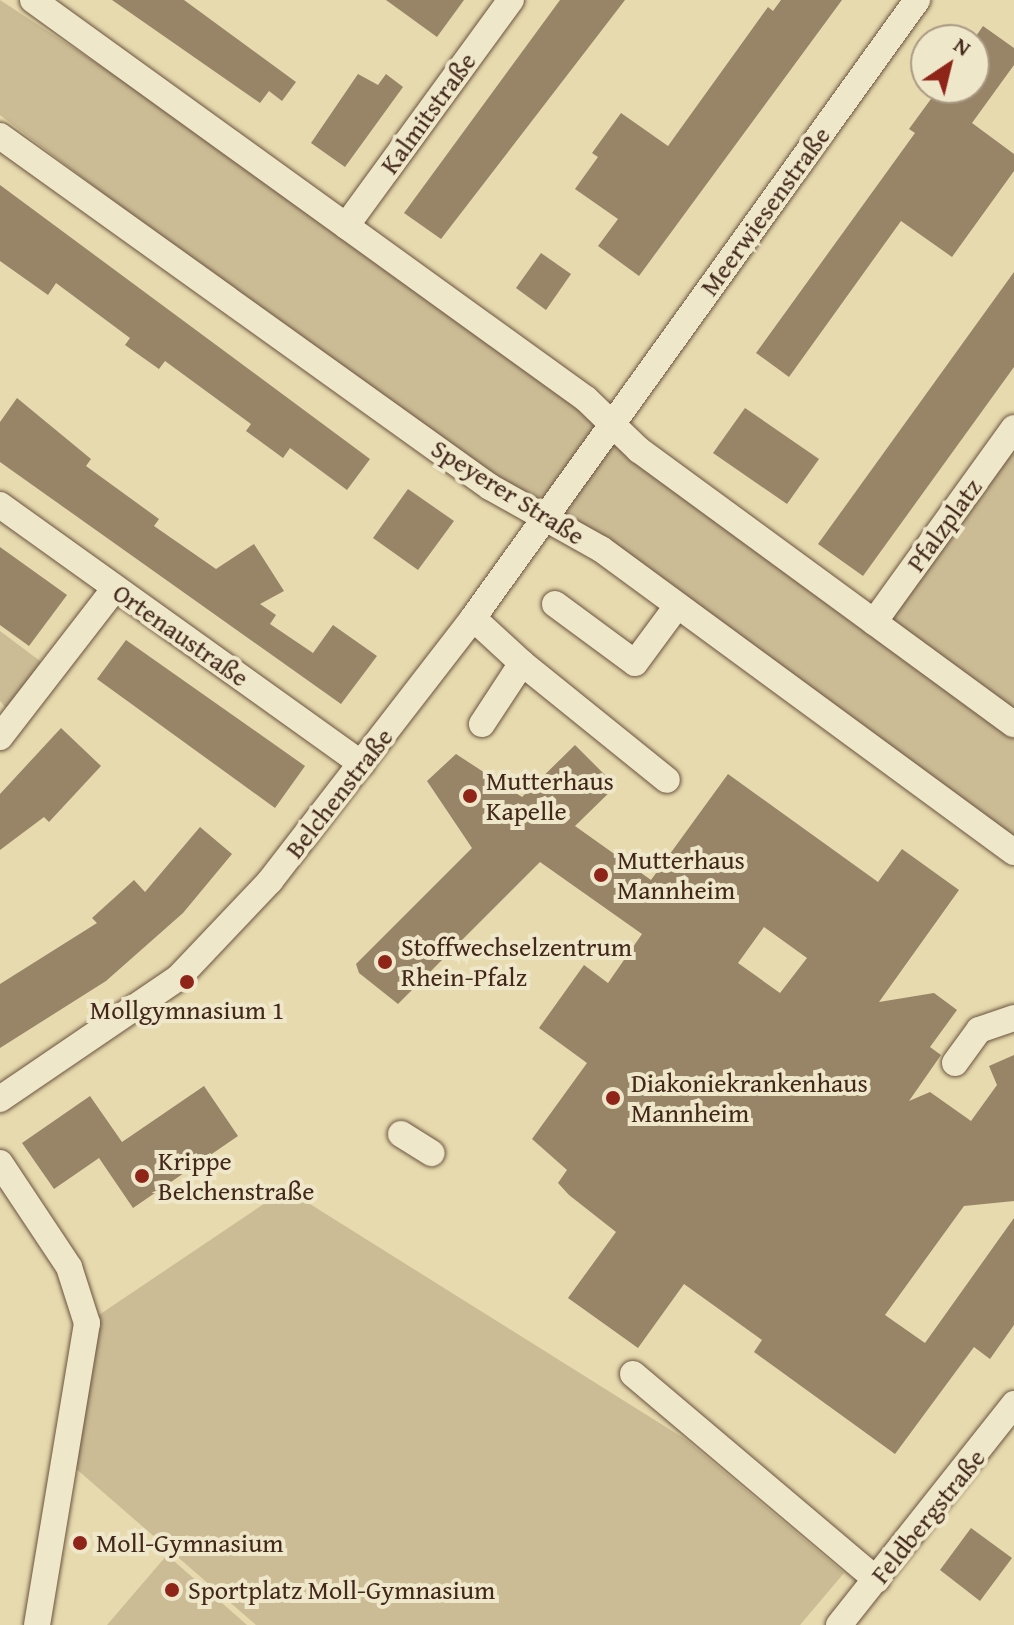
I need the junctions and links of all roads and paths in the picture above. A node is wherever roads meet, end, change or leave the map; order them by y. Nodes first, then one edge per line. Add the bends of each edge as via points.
1 (33, 0) edge
2 (511, 0) edge
3 (917, 0) edge
4 (0, 136) edge
5 (346, 226) junction
6 (613, 422) junction
7 (1014, 428) edge
8 (0, 505) edge
9 (544, 517) junction
10 (115, 588) junction
11 (555, 604) dead end
12 (677, 606) junction
13 (473, 618) junction
14 (874, 622) junction
15 (522, 663) junction
16 (482, 724) dead end
17 (1014, 724) edge
18 (0, 737) edge
19 (362, 764) junction
20 (667, 780) dead end
21 (1014, 852) edge
22 (1014, 1018) edge
23 (955, 1063) dead end
24 (0, 1099) edge
25 (401, 1134) dead end
26 (431, 1153) dead end
27 (0, 1163) edge
28 (633, 1374) dead end
29 (1014, 1404) edge
30 (877, 1580) junction
31 (37, 1625) edge
32 (839, 1625) edge

1 - 5 street
2 - 5 street, Kalmitstraße
3 - 6 street, Meerwiesenstraße
4 - 9 street, Speyerer Straße via 490,487
5 - 6 street
6 - 9 street, Belchenstraße
6 - 14 street via 639,450
7 - 14 street, Pfalzplatz
8 - 10 street, Ortenaustraße
9 - 12 street, Speyerer Straße
9 - 13 street, Belchenstraße
10 - 18 street
10 - 19 street, Ortenaustraße
11 - 12 street via 635,663
12 - 21 street, Speyerer Straße
13 - 15 street
13 - 19 street, Belchenstraße
14 - 17 street
15 - 16 street
15 - 20 street
19 - 24 street, Belchenstraße via 270,881 178,978
22 - 23 street via 979,1030
25 - 26 street
27 - 31 street via 69,1267 87,1323
28 - 30 street
29 - 30 street, Feldbergstraße
30 - 32 street, Feldbergstraße

